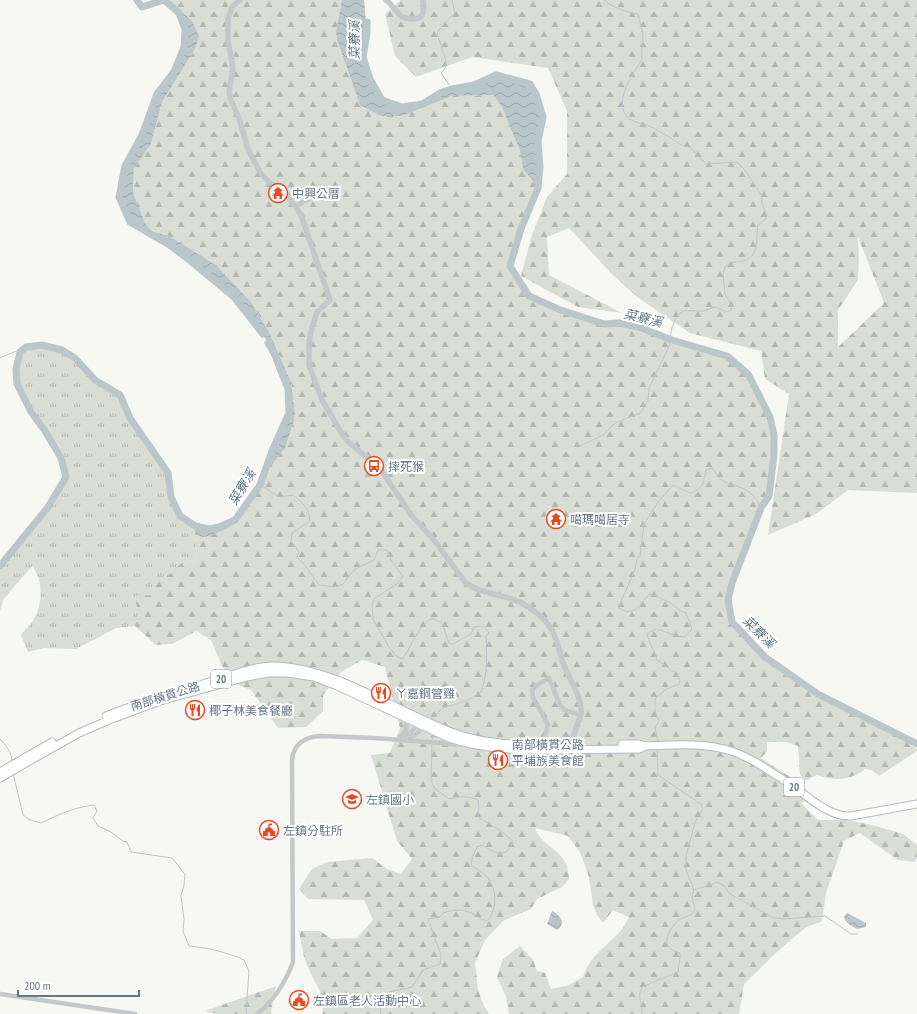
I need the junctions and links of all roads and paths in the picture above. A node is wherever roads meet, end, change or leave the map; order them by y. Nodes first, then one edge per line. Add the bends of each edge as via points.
1 (240, 0) edge
2 (386, 0) edge
3 (422, 0) edge
4 (316, 195) dead end
5 (296, 206) junction
6 (357, 692) junction
7 (581, 715) junction
8 (404, 717) junction
9 (421, 722) junction
10 (450, 738) junction
11 (397, 739) junction
12 (407, 740) junction
13 (543, 745) junction
14 (572, 747) junction
15 (26, 760) junction
16 (0, 772) edge
17 (0, 778) edge
18 (917, 804) edge
19 (316, 834) dead end
20 (293, 835) junction
21 (0, 994) edge
22 (259, 1013) edge
23 (135, 1014) edge

1 - 5 street via 232,7 228,19 228,40 233,68 231,100 248,149 260,172 270,183 280,187
2 - 3 street via 402,17 413,19 423,13
4 - 5 street
5 - 7 street via 305,224 330,300 315,316 308,354 309,365 326,409 347,440 380,468 411,514 465,582 480,590 505,596 520,603 546,622 554,632 564,667 579,702
6 - 8 main road, 南部橫貫公路 / 20
6 - 9 main road, 南部橫貫公路 / 20
6 - 15 main road, 南部橫貫公路 / 20 via 315,672 275,666 261,668 127,708 75,730
7 - 13 street via 564,710 549,678 537,685 532,690 533,696 548,725
7 - 14 street
8 - 9 main road, 南部橫貫公路 / 20
8 - 11 street via 407,730
9 - 10 main road, 20
9 - 11 street via 408,735
9 - 12 street via 416,735
10 - 12 street via 426,742
10 - 13 main road, 南部橫貫公路 / 20 via 516,745
10 - 14 main road, 南部橫貫公路 / 20 via 480,746 514,750
11 - 12 street
11 - 20 street via 320,736 311,737 300,743 294,751 292,760
13 - 14 main road, 南部橫貫公路 / 20
14 - 18 main road, 南部橫貫公路 / 20 via 638,744 706,745 732,751 758,764 824,808 843,816
15 - 16 main road, 20
15 - 17 main road, 20
19 - 20 street
20 - 22 street via 293,962 288,977 277,995
21 - 23 street

